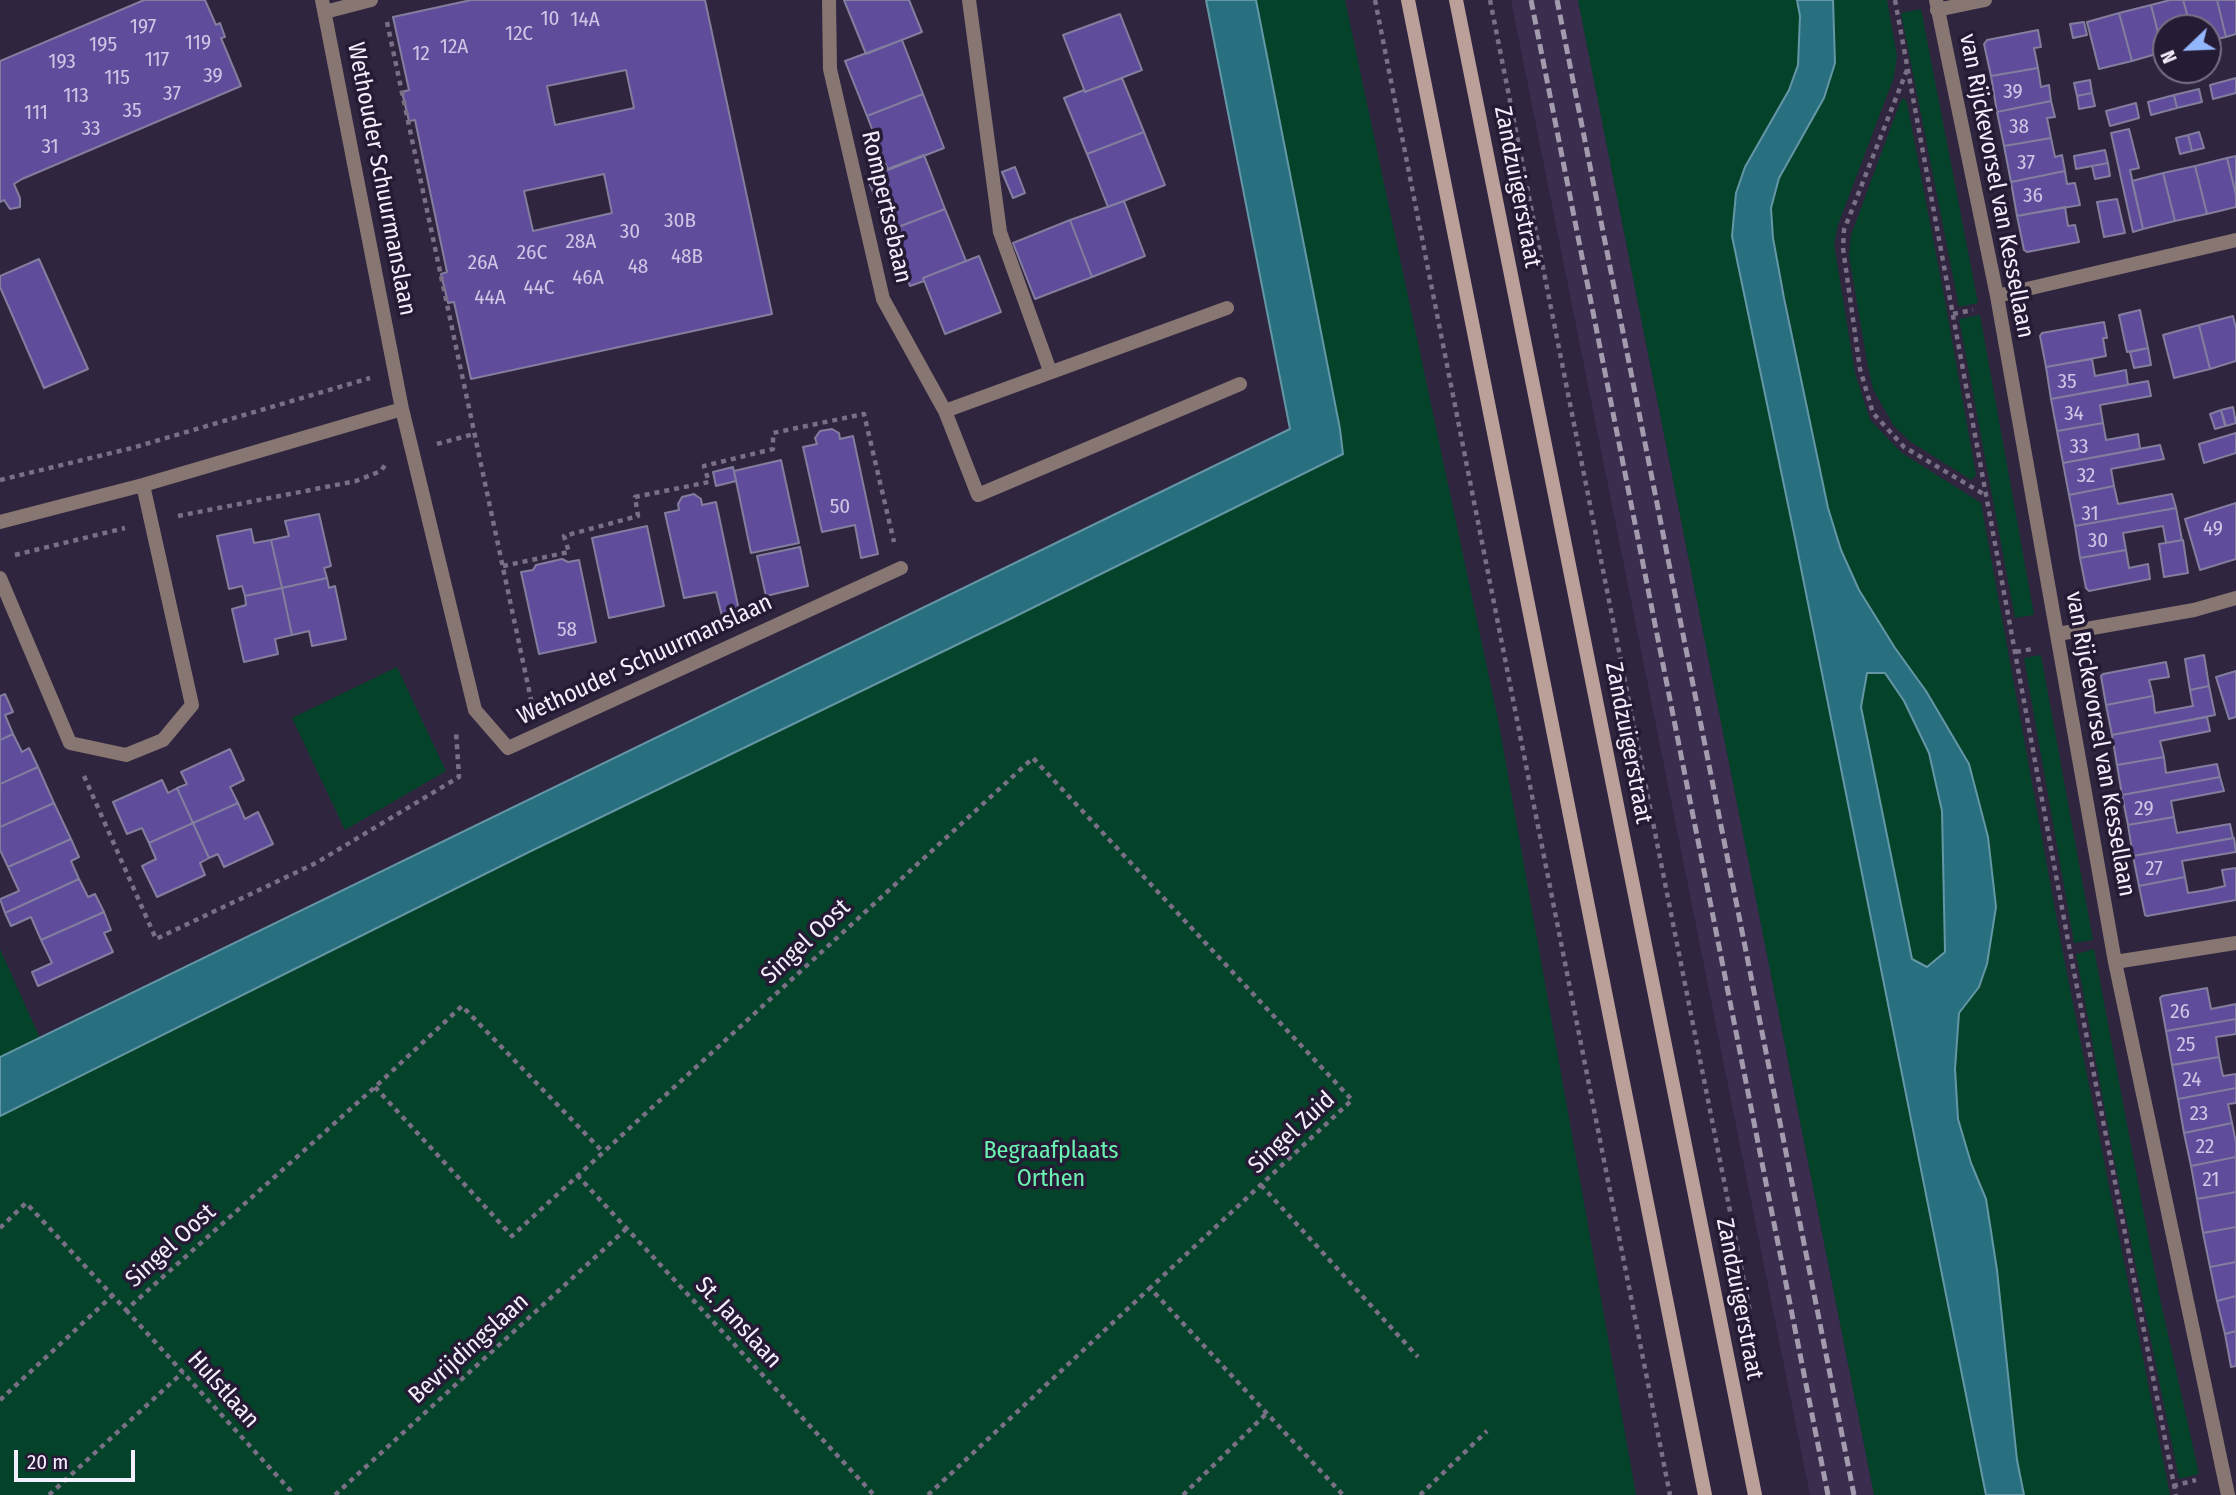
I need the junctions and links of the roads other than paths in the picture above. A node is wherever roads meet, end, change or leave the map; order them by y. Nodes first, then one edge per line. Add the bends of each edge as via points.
1 (371, 0) edge
2 (829, 0) edge
3 (969, 0) edge
4 (1408, 0) edge
5 (1456, 0) edge
6 (1985, 0) edge
7 (1936, 5) edge
8 (323, 6) edge
9 (2236, 240) edge
10 (1997, 296) junction
11 (1227, 308) dead end
12 (1050, 371) junction
13 (1240, 384) dead end
14 (402, 409) junction
15 (945, 411) junction
16 (143, 485) junction
17 (0, 522) edge
18 (901, 568) road end
19 (0, 578) edge
20 (2236, 598) edge
21 (2058, 634) junction
22 (2236, 943) edge
23 (2115, 962) junction
24 (2236, 1458) edge
25 (2220, 1462) junction
26 (1705, 1495) edge
27 (1755, 1495) edge
28 (2228, 1495) edge

1 - 8 street
2 - 15 street, Rompertsebaan via 830,69 883,299
3 - 12 street via 1000,232
4 - 26 main road
5 - 27 main road, Zandzuigerstraat
6 - 7 street
7 - 10 street, van Rijckevorsel van Kessellaan
8 - 14 street, Wethouder Schuurmanslaan
9 - 10 street
10 - 21 street, van Rijckevorsel van Kessellaan
11 - 12 street
12 - 15 street
13 - 15 street, Rompertsebaan via 978,495
14 - 16 street
14 - 18 street, Wethouder Schuurmanslaan via 475,710 508,748
16 - 17 street
16 - 19 street via 192,705 163,740 126,755 70,743
20 - 21 street
21 - 23 street, van Rijckevorsel van Kessellaan
22 - 23 street
23 - 25 street, van Rijckevorsel van Kessellaan
24 - 25 street
25 - 28 street, van Rijckevorsel van Kessellaan

